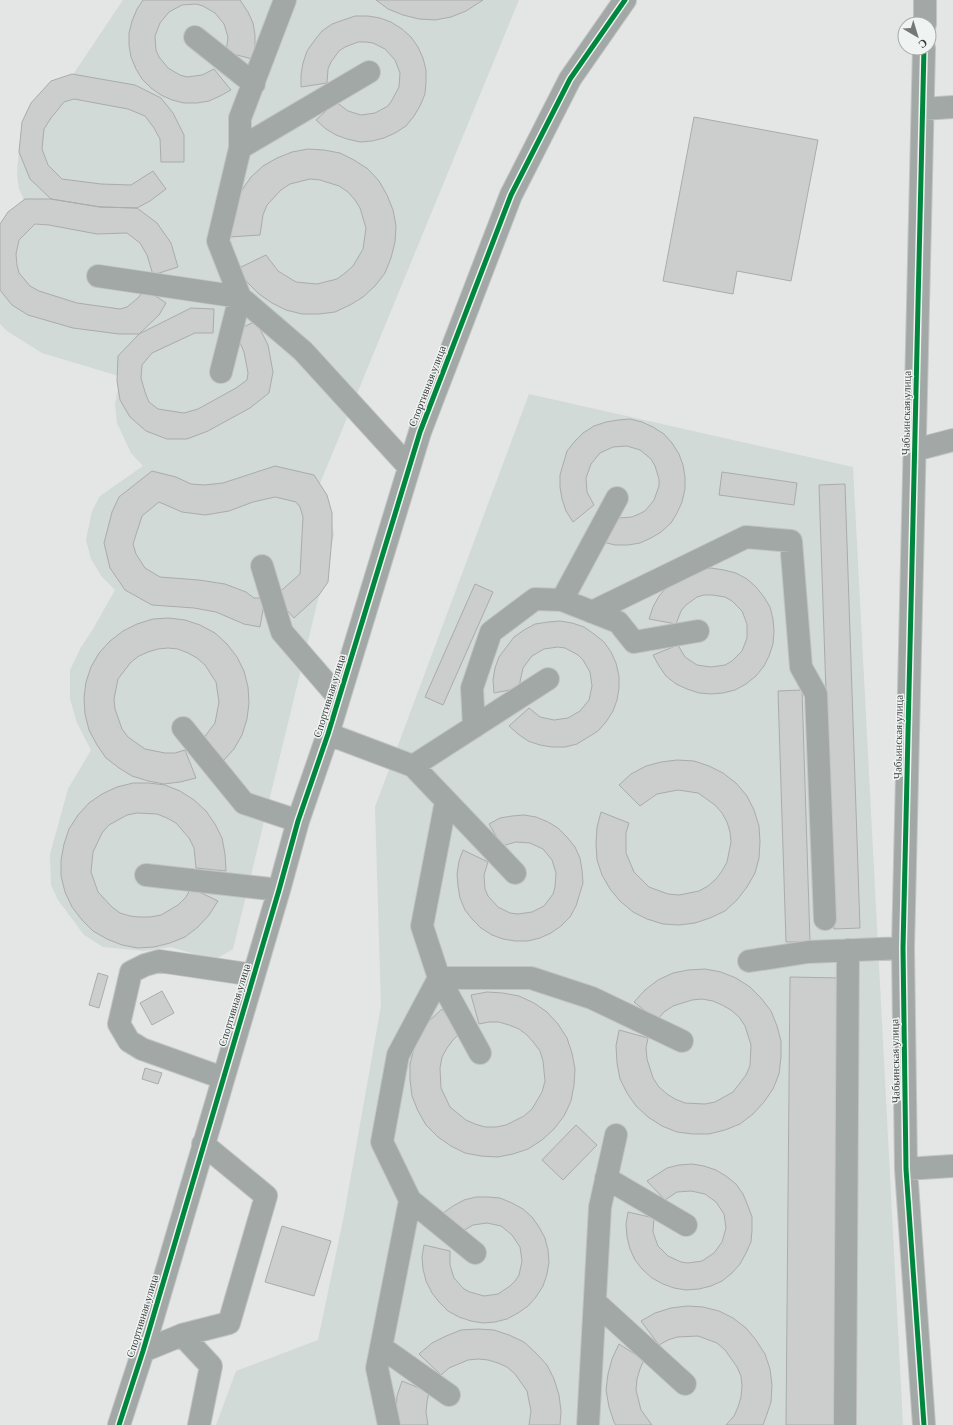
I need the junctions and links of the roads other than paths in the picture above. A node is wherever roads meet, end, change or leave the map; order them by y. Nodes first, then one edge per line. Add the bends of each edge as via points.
1 (285, 0) edge
2 (625, 0) edge
3 (926, 0) edge
4 (925, 16) edge
5 (195, 37) dead end
6 (924, 56) edge
7 (369, 72) dead end
8 (254, 84) junction
9 (953, 107) edge
10 (923, 109) junction
11 (240, 148) junction
12 (98, 276) dead end
13 (240, 297) junction
14 (222, 372) dead end
15 (953, 440) edge
16 (915, 450) junction
17 (409, 466) junction
18 (617, 498) dead end
19 (262, 566) dead end
20 (562, 600) junction
21 (592, 612) junction
22 (698, 631) dead end
23 (548, 679) dead end
24 (338, 698) junction
25 (474, 727) junction
26 (183, 728) dead end
27 (328, 734) junction
28 (413, 766) junction
29 (446, 800) junction
30 (298, 822) junction
31 (515, 873) dead end
32 (146, 874) dead end
33 (279, 890) junction
34 (825, 919) dead end
35 (904, 948) junction
36 (848, 950) junction
37 (749, 961) dead end
38 (254, 975) junction
39 (439, 978) junction
40 (682, 1041) dead end
41 (480, 1053) dead end
42 (223, 1078) junction
43 (616, 1135) dead end
44 (203, 1144) junction
45 (953, 1166) edge
46 (906, 1170) junction
47 (606, 1178) junction
48 (410, 1200) junction
49 (686, 1225) dead end
50 (475, 1253) dead end
51 (595, 1302) junction
52 (182, 1335) junction
53 (381, 1347) junction
54 (143, 1351) junction
55 (685, 1384) dead end
56 (449, 1395) dead end
57 (119, 1425) edge
58 (199, 1425) edge
59 (389, 1425) edge
60 (588, 1425) edge
61 (844, 1425) edge
62 (924, 1425) edge

1 - 8 street
2 - 17 street, Спортивная улица via 570,79 511,196
3 - 4 street
5 - 8 street
6 - 10 street, Чабьинская улица
7 - 11 street
8 - 11 street via 240,118
9 - 10 street
10 - 16 street, Чабьинская улица
11 - 13 street via 218,241
12 - 13 street
13 - 14 street
13 - 17 street via 303,351
15 - 16 street
16 - 35 street, Чабьинская улица
17 - 24 street, Спортивная улица
18 - 20 street
19 - 24 street via 282,632
20 - 21 street
20 - 25 street via 534,598 491,632 472,688
21 - 22 street via 618,622 634,642
21 - 34 street via 746,537 791,541 801,667 816,694
23 - 25 street
24 - 27 street, Спортивная улица
25 - 28 street
26 - 30 street via 244,803
27 - 28 street
27 - 30 street, Спортивная улица
28 - 29 street
29 - 31 street
29 - 39 street via 422,926
30 - 33 street, Спортивная улица
32 - 33 street
33 - 38 street, Спортивная улица
35 - 36 street
35 - 46 street, Чабьинская улица
36 - 37 street via 808,952
36 - 61 street
38 - 42 street, Спортивная улица
38 - 42 street via 159,961 131,972 119,1024 129,1041 142,1049
39 - 40 street via 531,978 592,998
39 - 41 street
39 - 48 street via 398,1055 382,1142
42 - 44 street, Спортивная улица
43 - 47 street
44 - 52 street via 266,1196 229,1323
44 - 54 street, Спортивная улица
45 - 46 street
46 - 62 street, Чабьинская улица
47 - 49 street
47 - 51 street via 600,1206
48 - 50 street
48 - 53 street
51 - 55 street
51 - 60 street
52 - 54 street
52 - 58 street via 211,1366
53 - 56 street
53 - 59 street via 377,1368
54 - 57 street, Спортивная улица

